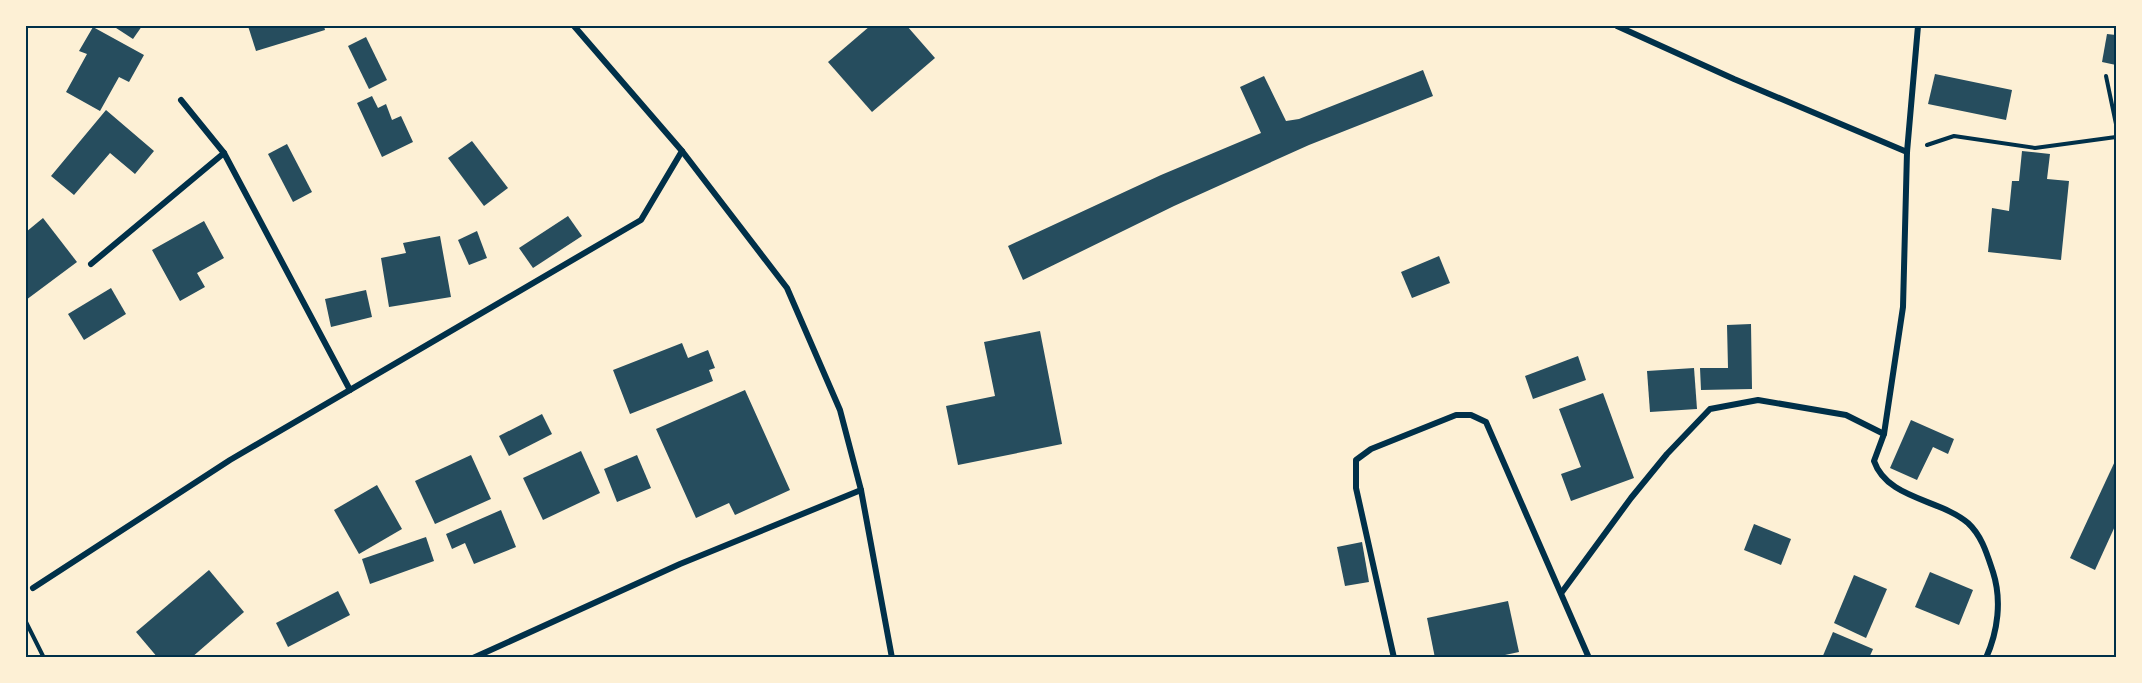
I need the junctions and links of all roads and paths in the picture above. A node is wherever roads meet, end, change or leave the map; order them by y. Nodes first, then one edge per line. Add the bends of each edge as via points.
1 (574, 26) edge
2 (1617, 26) edge
3 (1918, 26) edge
4 (2106, 76) dead end
5 (181, 100) dead end
6 (2116, 124) edge
7 (2116, 137) edge
8 (682, 151) junction
9 (1907, 152) junction
10 (224, 153) junction
11 (91, 264) dead end
12 (350, 390) junction
13 (1884, 434) junction
14 (861, 490) junction
15 (33, 588) dead end
16 (1562, 592) junction
17 (26, 622) edge
18 (44, 657) edge
19 (473, 657) edge
20 (892, 657) edge
21 (1394, 657) edge
22 (1589, 657) edge
23 (1986, 657) edge

1 - 8 street
2 - 9 street
3 - 9 street
4 - 6 path
5 - 10 street
7 - 9 path via 2035,148 1953,136
8 - 12 street via 641,220
8 - 14 street via 787,288 840,410
9 - 13 street via 1903,307
10 - 11 street
10 - 12 street
12 - 15 street via 230,460
13 - 16 street via 1846,415 1758,400 1710,409 1631,498
13 - 23 street via 1874,461 1883,480 1967,523 1983,542 1999,593 1994,639
14 - 19 street via 680,564
14 - 20 street
16 - 21 street via 1486,422 1471,415 1456,415 1371,449 1356,460 1356,488
16 - 22 street
17 - 18 path

